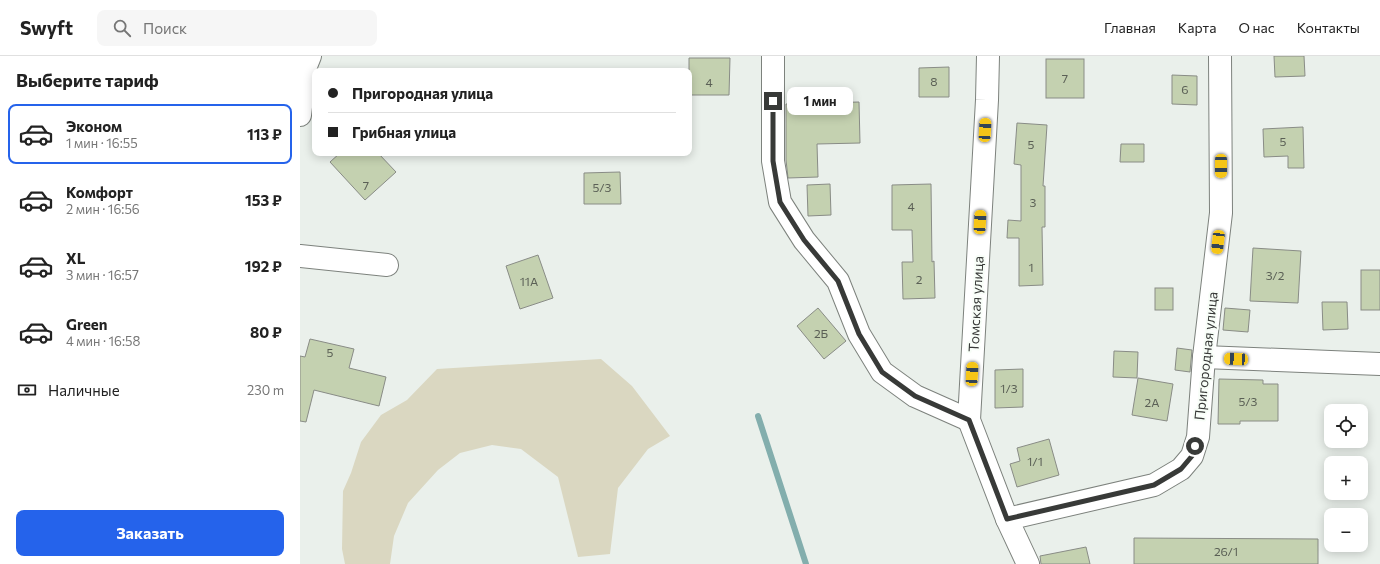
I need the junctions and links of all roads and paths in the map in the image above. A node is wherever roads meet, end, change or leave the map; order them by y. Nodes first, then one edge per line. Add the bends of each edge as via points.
1 (773, 56) edge
2 (988, 56) edge
3 (1220, 56) edge
4 (308, 61) edge
5 (305, 104) edge
6 (300, 256) edge
7 (388, 265) dead end
8 (1204, 357) junction
9 (1380, 364) edge
10 (969, 420) junction
11 (1007, 519) junction
12 (1028, 564) edge

1 - 10 street via 773,161 780,202 804,240 838,281 859,334 882,372 915,396
2 - 10 street, Томская улица
3 - 8 street, Пригородная улица via 1221,213
4 - 5 street
6 - 7 street
8 - 9 street
8 - 11 street, Пригородная улица via 1198,437 1192,456 1181,469 1154,485
10 - 11 street, Томская улица
11 - 12 street, Томская улица

